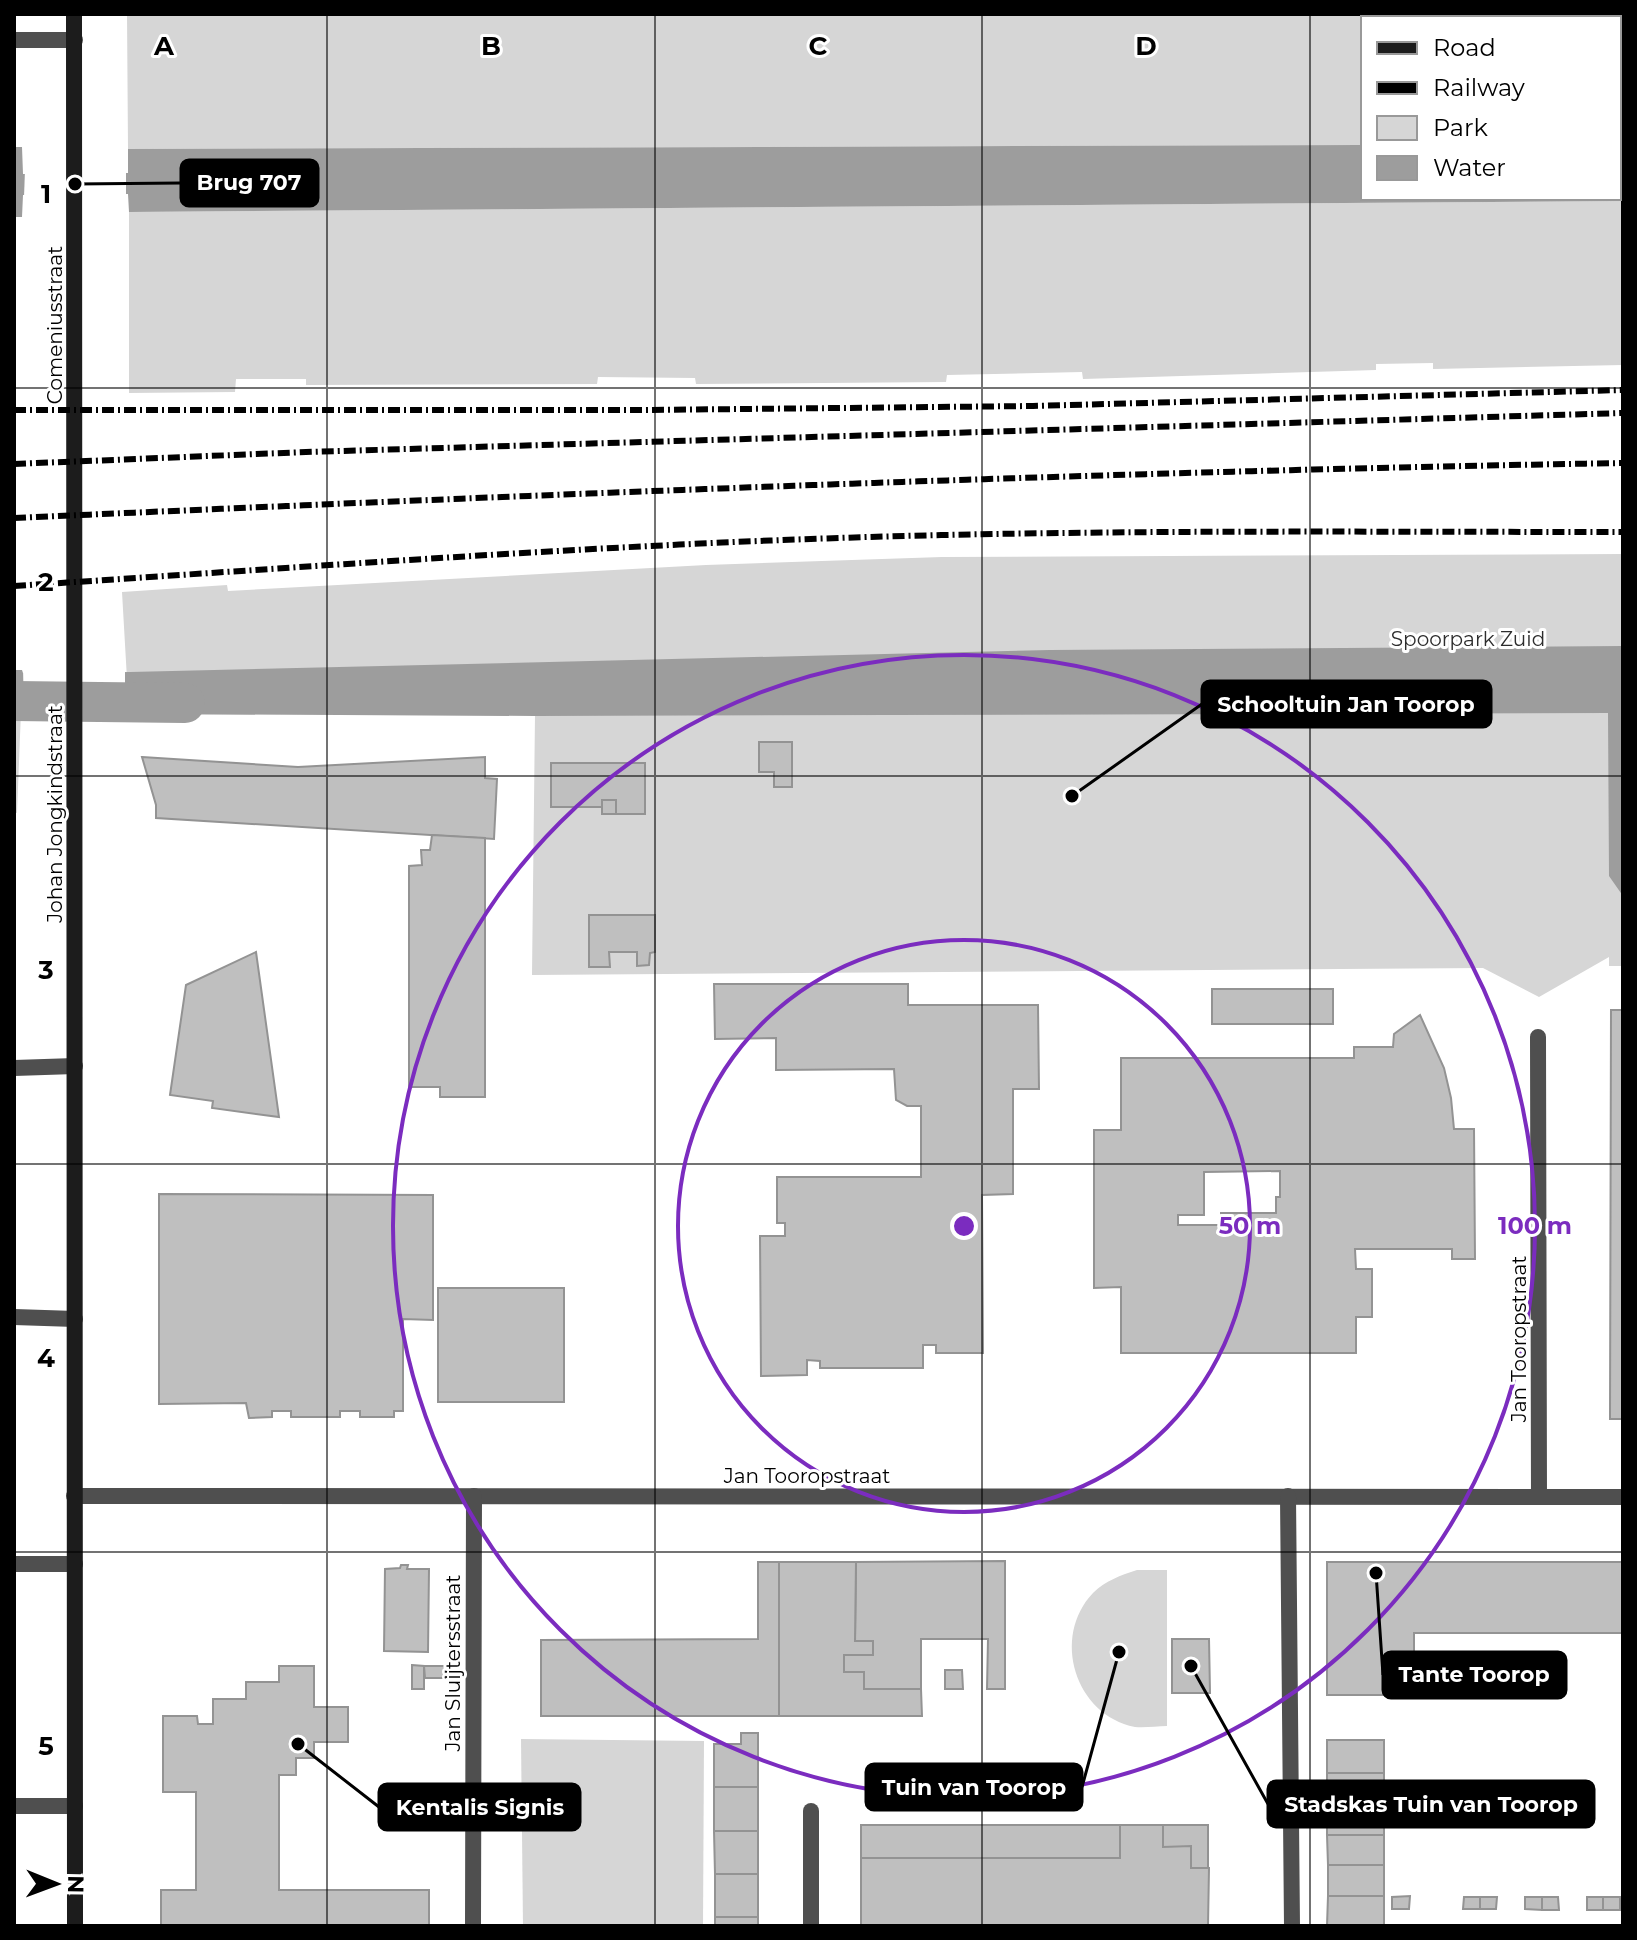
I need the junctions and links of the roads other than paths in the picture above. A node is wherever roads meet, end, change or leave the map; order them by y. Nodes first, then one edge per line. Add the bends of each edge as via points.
1 (74, 14) edge
2 (14, 40) edge
3 (75, 40) junction
4 (75, 610) joint
5 (1538, 1037) dead end
6 (75, 1066) junction
7 (14, 1068) edge
8 (14, 1317) edge
9 (75, 1319) junction
10 (74, 1496) junction
11 (474, 1496) junction
12 (1288, 1496) junction
13 (1539, 1497) junction
14 (1623, 1497) edge
15 (14, 1564) edge
16 (75, 1564) junction
17 (14, 1806) edge
18 (75, 1806) junction
19 (811, 1811) dead end
20 (75, 1926) edge
21 (473, 1926) edge
22 (811, 1926) edge
23 (1292, 1926) edge

1 - 3 street, Comeniusstraat
2 - 3 street
3 - 4 street, Comeniusstraat
4 - 6 street, Johan Jongkindstraat
5 - 13 street, Jan Tooropstraat
6 - 7 street
6 - 9 street, Johan Jongkindstraat
8 - 9 street
9 - 10 street, Johan Jongkindstraat
10 - 11 street, Jan Tooropstraat
10 - 16 street, Johan Jongkindstraat
11 - 12 street, Jan Tooropstraat
11 - 21 street, Jan Sluijtersstraat
12 - 13 street, Jan Tooropstraat
12 - 23 street
13 - 14 street, Jan Tooropstraat
15 - 16 street
16 - 18 street, Johan Jongkindstraat
17 - 18 street
18 - 20 street, Johan Jongkindstraat
19 - 22 street

